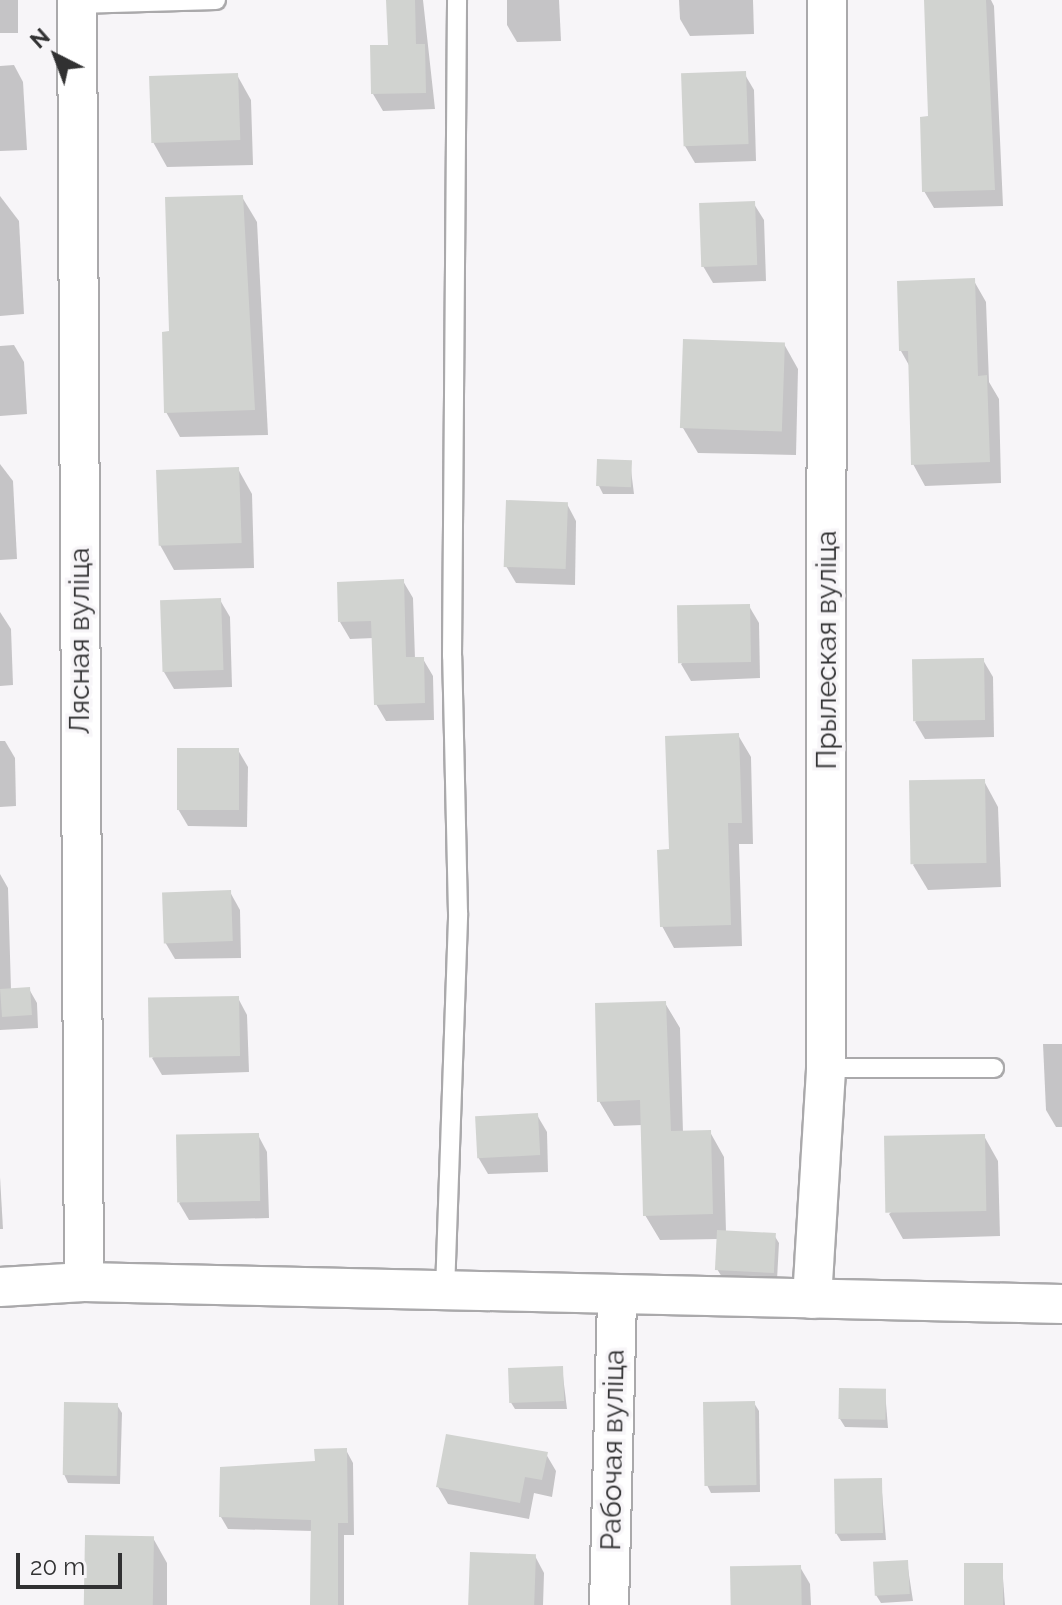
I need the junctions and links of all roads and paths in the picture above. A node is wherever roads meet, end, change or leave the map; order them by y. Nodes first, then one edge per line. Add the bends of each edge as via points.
1 (216, 0) edge
2 (457, 0) edge
3 (827, 0) edge
4 (77, 2) edge
5 (826, 1068) junction
6 (994, 1068) dead end
7 (84, 1282) junction
8 (0, 1287) edge
9 (445, 1291) junction
10 (617, 1295) junction
11 (812, 1299) junction
12 (1062, 1304) edge
13 (609, 1605) edge

1 - 4 lane
2 - 9 lane via 452,656 458,913
3 - 5 street, Прылеская вуліца
4 - 7 street, Лясная вуліца
5 - 6 lane
5 - 11 street, Прылеская вуліца
7 - 8 street
7 - 9 street
9 - 10 street
10 - 11 street
10 - 13 street, Рабочая вуліца
11 - 12 street

